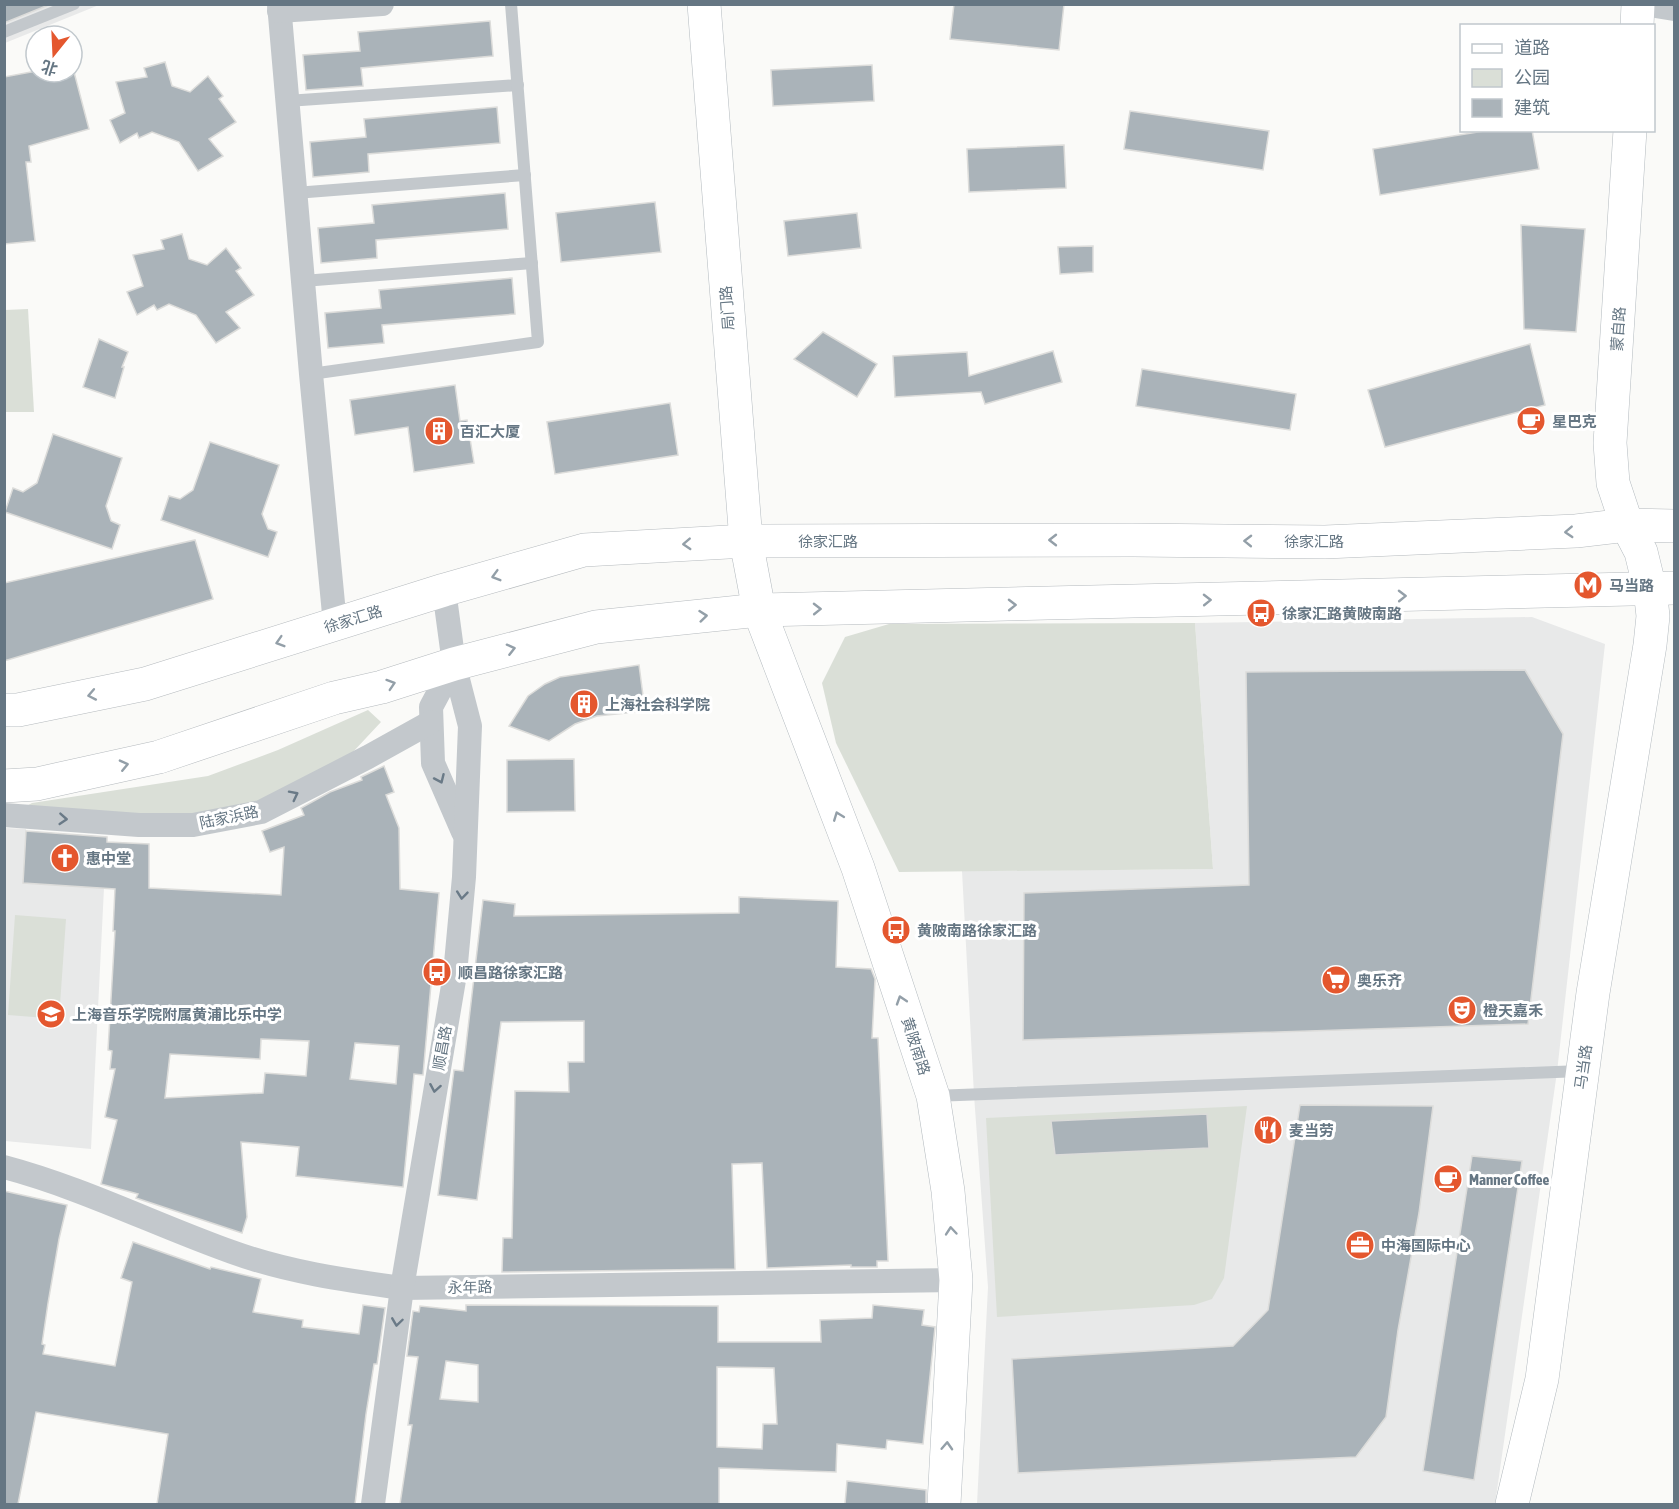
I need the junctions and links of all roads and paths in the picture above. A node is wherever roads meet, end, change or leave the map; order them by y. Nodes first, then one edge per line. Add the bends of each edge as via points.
1 (74, 4) edge
2 (381, 4) edge
3 (511, 4) edge
4 (704, 4) edge
5 (1638, 4) edge
6 (1643, 4) edge
7 (279, 8) edge
8 (1674, 9) edge
9 (1636, 24) edge
10 (4, 32) edge
11 (518, 85) junction
12 (287, 101) junction
13 (1630, 132) edge
14 (525, 175) junction
15 (295, 194) junction
16 (532, 264) junction
17 (303, 281) junction
18 (311, 374) junction
19 (1627, 525) junction
20 (1674, 526) edge
21 (746, 541) junction
22 (1662, 589) edge
23 (444, 591) junction
24 (759, 610) junction
25 (335, 624) junction
26 (454, 664) junction
27 (4, 710) edge
28 (431, 722) junction
29 (4, 786) edge
30 (4, 815) edge
31 (465, 837) junction
32 (1583, 1071) junction
33 (933, 1096) junction
34 (4, 1167) edge
35 (956, 1280) junction
36 (402, 1288) junction
37 (373, 1504) edge
38 (944, 1504) edge
39 (1512, 1504) edge

1 - 10 lane
2 - 7 street
3 - 11 lane
4 - 21 main road, 局门路
5 - 9 main road
6 - 8 street
7 - 12 street
11 - 12 lane
11 - 14 lane
12 - 15 street
13 - 19 main road, 蒙自路 via 1610,443 1613,483
14 - 15 lane
14 - 16 lane
15 - 17 street
16 - 17 lane
16 - 18 lane via 538,342
17 - 18 street
18 - 25 street
19 - 20 main road, 徐家汇路
19 -> 21 main road, 徐家汇路 via 1576,531 1325,542
19 - 22 main road, 马当路
21 -> 23 main road, 徐家汇路 via 584,550
21 - 24 main road, 局门路
24 -> 22 main road
22 - 32 main road, 马当路 via 1653,616
23 - 25 main road, 徐家汇路
23 - 26 street, 顺昌路
26 -> 24 main road via 596,627
33 -> 24 main road, 黄陂南路 via 858,868
25 -> 27 main road, 徐家汇路 via 146,684
26 - 28 street via 431,707
29 -> 26 main road via 37,784 159,757 334,698
26 - 31 street, 顺昌路 via 470,726
30 -> 28 street, 陆家浜路 via 194,825 261,812
28 -> 31 street via 433,763
31 -> 36 street, 顺昌路 via 455,974
32 - 33 lane
32 - 39 main road, 马当路 via 1542,1380
35 -> 33 main road, 黄陂南路 via 948,1191
34 - 36 street, 永年路 via 93,1197 233,1253 319,1277
35 - 36 street, 永年路
38 -> 35 main road, 黄陂南路
36 -> 37 street, 顺昌路

